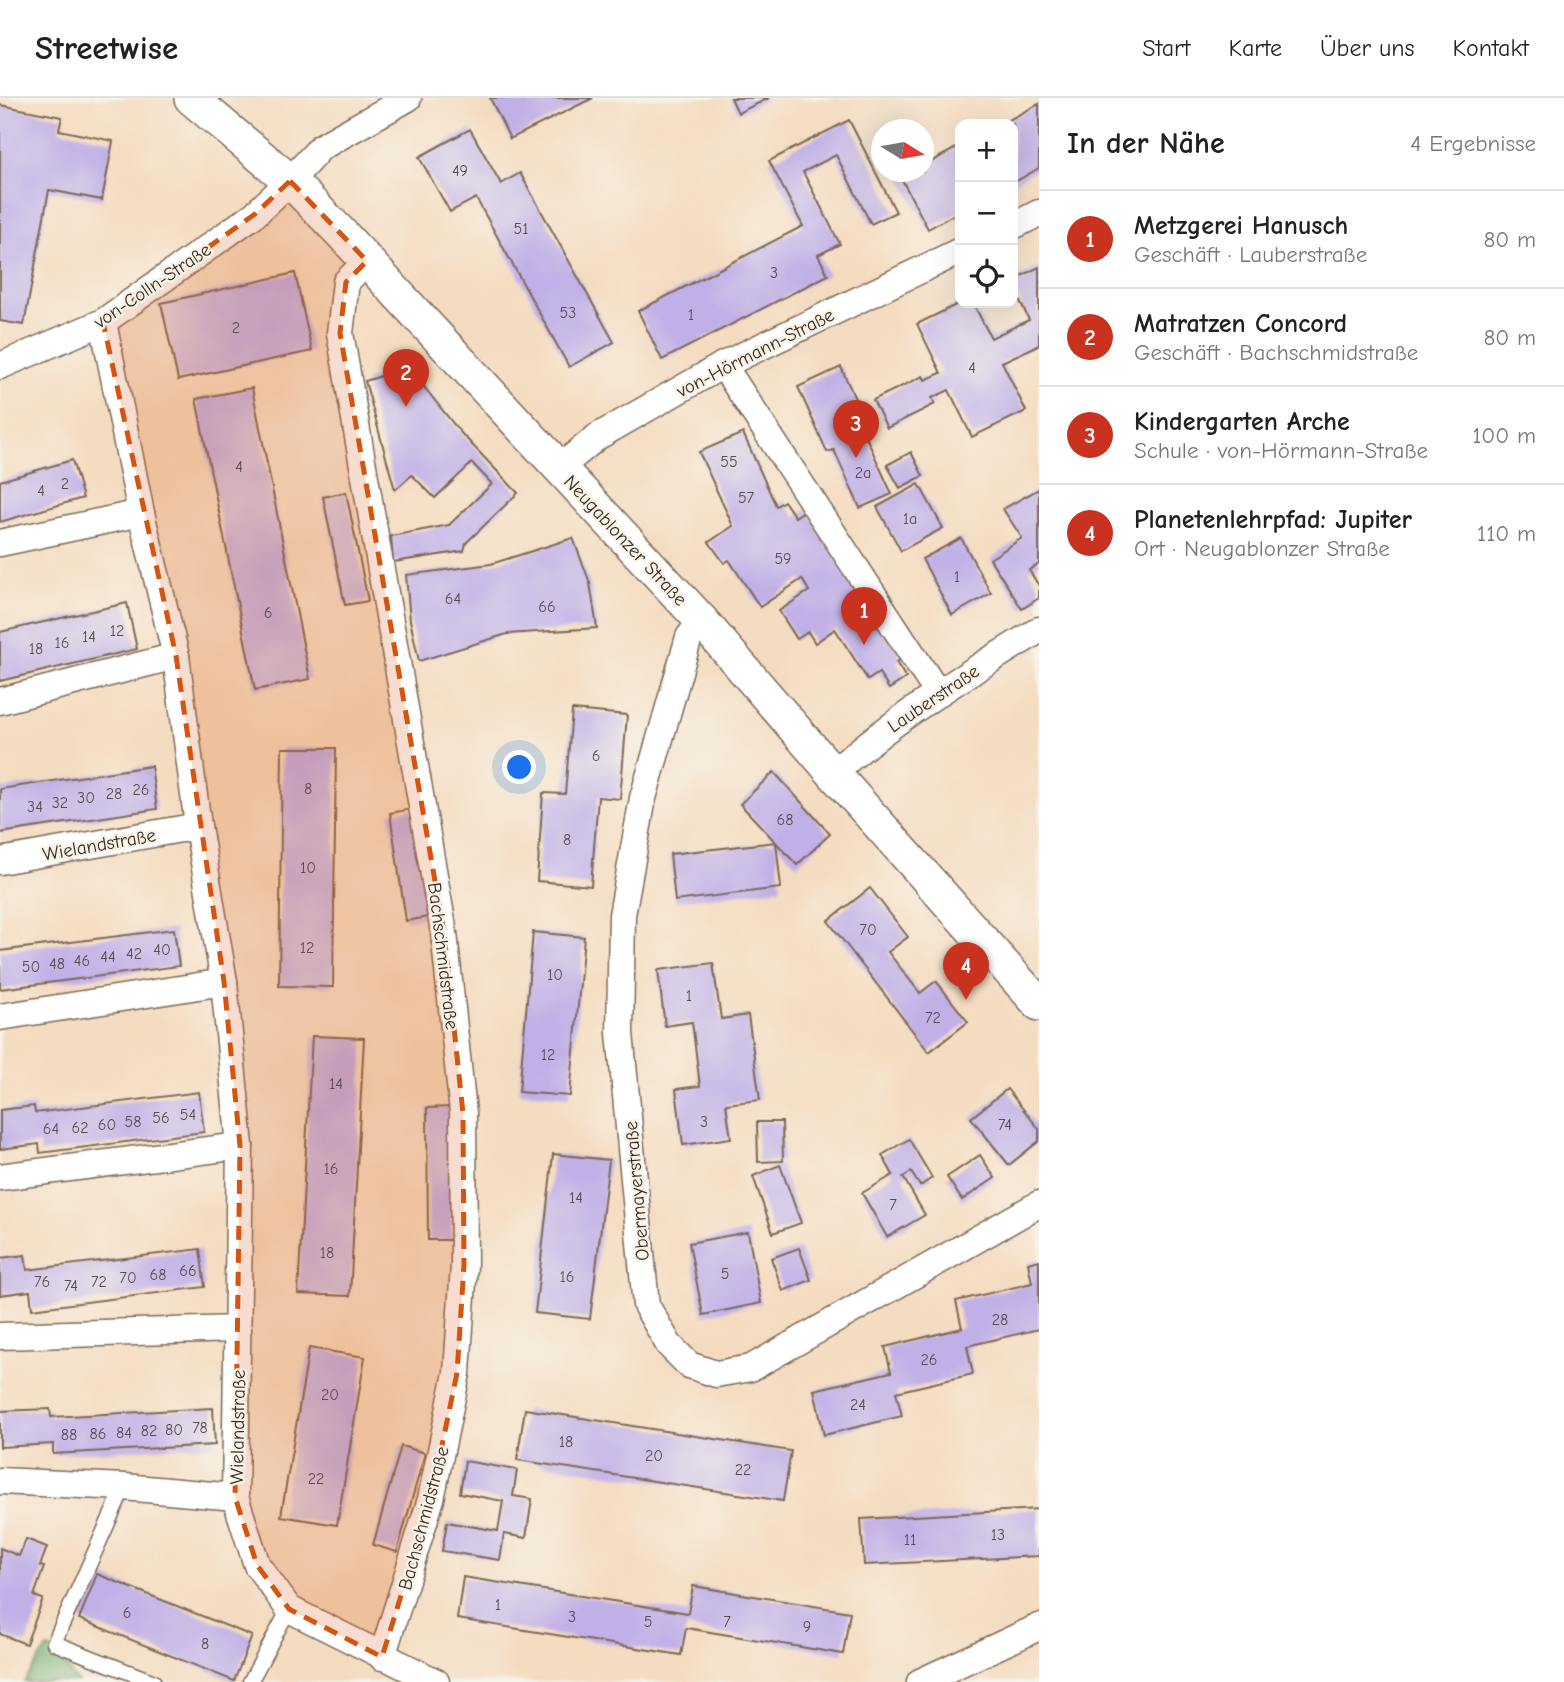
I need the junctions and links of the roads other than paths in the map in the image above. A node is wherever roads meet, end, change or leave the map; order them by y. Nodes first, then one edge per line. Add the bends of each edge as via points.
1 (191, 98) edge
2 (408, 98) edge
3 (290, 181) junction
4 (1039, 213) edge
5 (1018, 224) edge
6 (955, 253) edge
7 (367, 261) junction
8 (103, 322) junction
9 (723, 365) junction
10 (0, 366) edge
11 (558, 468) junction
12 (141, 513) junction
13 (0, 543) edge
14 (702, 621) junction
15 (1039, 630) edge
16 (176, 656) junction
17 (937, 692) junction
18 (0, 701) edge
19 (832, 773) junction
20 (198, 826) junction
21 (0, 861) edge
22 (223, 982) junction
23 (1039, 1004) edge
24 (0, 1017) edge
25 (240, 1146) junction
26 (0, 1177) edge
27 (1039, 1204) edge
28 (238, 1329) junction
29 (0, 1336) edge
30 (0, 1481) edge
31 (124, 1487) junction
32 (235, 1497) junction
33 (289, 1609) junction
34 (1039, 1627) edge
35 (382, 1657) junction
36 (154, 1682) edge
37 (250, 1682) edge
38 (436, 1682) edge
39 (920, 1682) edge

1 - 3 street, Neugablonzer Straße
2 - 3 street, von-Colln-Straße via 321,147
3 - 7 street, Neugablonzer Straße
3 - 8 street, von-Colln-Straße via 255,214
4 - 5 street
6 - 9 street, von-Hörmann-Straße
7 - 11 street, Neugablonzer Straße
7 - 35 street, Bachschmidstraße via 346,282 340,333 444,933 463,1113 464,1265 457,1373 431,1499
8 - 10 street, von-Colln-Straße
8 - 12 street, Wielandstraße
9 - 11 street, von-Hörmann-Straße via 597,437
9 - 17 street
11 - 14 street, Neugablonzer Straße
12 - 13 street
12 - 16 street, Wielandstraße
14 - 19 street, Neugablonzer Straße
14 - 27 street, Obermayerstraße via 689,637 643,798 622,915 620,1033 646,1305 669,1345 689,1365 716,1374 751,1368
15 - 17 street, Lauberstraße
16 - 18 street
16 - 20 street, Wielandstraße
17 - 19 street, Lauberstraße
19 - 23 street, Neugablonzer Straße
20 - 21 street, Wielandstraße
20 - 22 street, Wielandstraße
22 - 24 street
22 - 25 street, Wielandstraße
25 - 26 street
25 - 28 street, Wielandstraße
28 - 29 street
28 - 32 street, Wielandstraße
30 - 31 street
31 - 32 street, Wielandstraße
31 - 36 lane via 54,1643
32 - 33 street via 257,1565
33 - 35 street
33 - 37 lane
34 - 39 street
35 - 38 street

